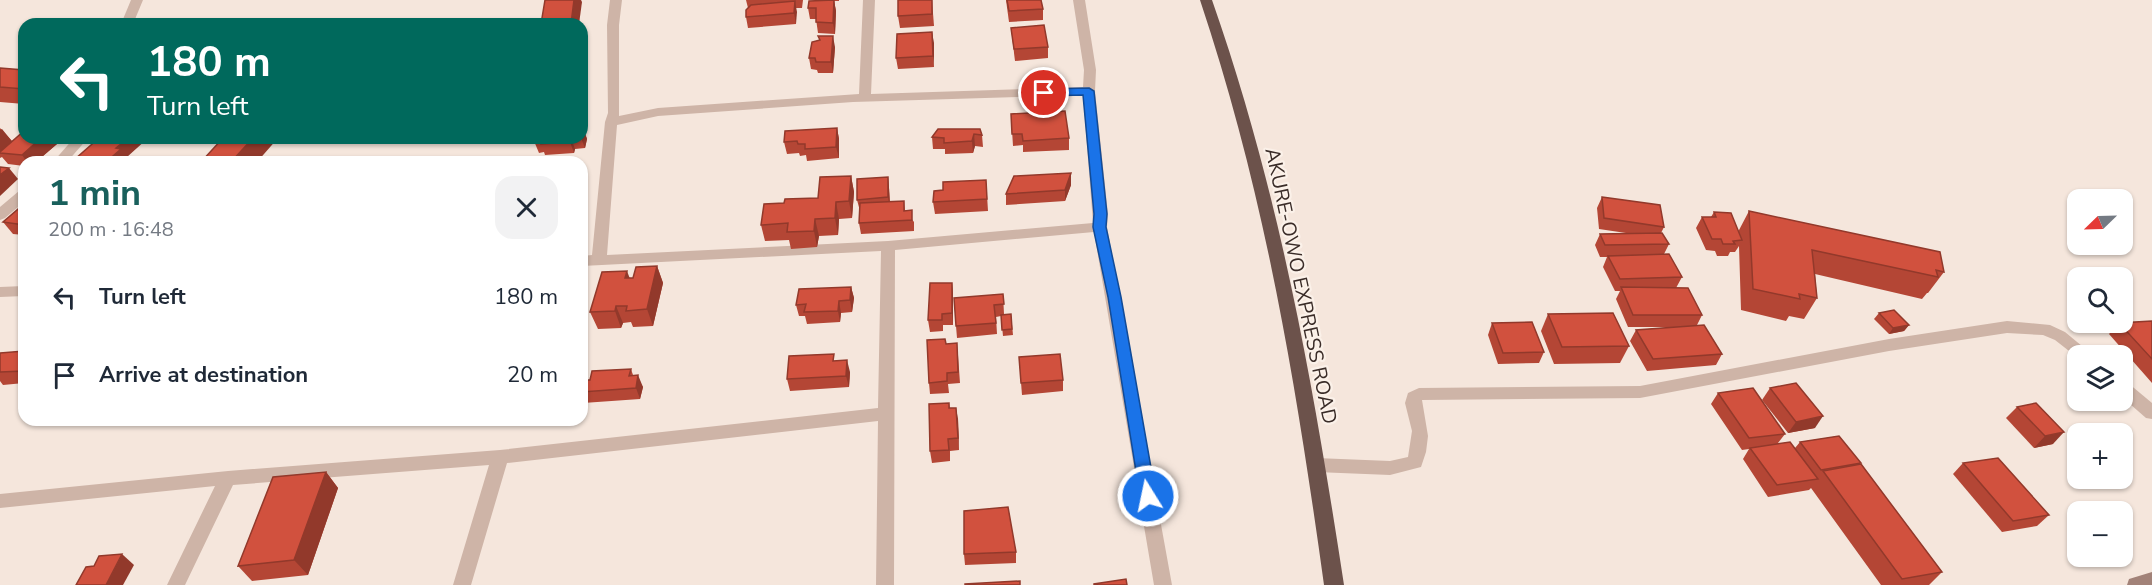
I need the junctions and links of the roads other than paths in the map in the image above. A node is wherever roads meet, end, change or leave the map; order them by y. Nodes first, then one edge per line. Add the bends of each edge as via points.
1 (137, 0) edge
2 (616, 0) edge
3 (869, 0) edge
4 (1079, 0) edge
5 (1206, 0) edge
6 (130, 18) edge
7 (1089, 91) junction
8 (865, 98) junction
9 (611, 122) junction
10 (76, 144) edge
11 (65, 156) edge
12 (18, 199) edge
13 (0, 215) edge
14 (1100, 227) junction
15 (888, 246) junction
16 (588, 261) edge
17 (599, 261) junction
18 (18, 291) edge
19 (0, 292) edge
20 (2072, 345) edge
21 (2133, 397) edge
22 (2152, 413) edge
23 (887, 414) junction
24 (500, 457) junction
25 (1316, 465) junction
26 (228, 478) junction
27 (0, 501) edge
28 (2152, 580) edge
29 (176, 585) edge
30 (462, 585) edge
31 (885, 585) edge
32 (1163, 585) edge
33 (1334, 585) edge
34 (2136, 585) edge

1 - 6 street
2 - 9 street
3 - 8 street
4 - 7 street via 1090,70
5 - 25 highway, AKURE-OWO EXPRESS ROAD via 1257,167
7 - 8 street
7 - 14 street
8 - 9 street via 658,112
9 - 17 street
10 - 11 street
12 - 13 street
14 - 15 street
14 - 32 street
15 - 17 street
15 - 23 street
16 - 17 street
18 - 19 street
20 - 25 street via 2045,329 2007,327 1888,345 1640,392 1419,394 1412,402 1419,421 1415,462 1390,468
21 - 22 street
23 - 24 street
23 - 31 street
24 - 26 street
24 - 30 street
25 - 33 highway, AKURE-OWO EXPRESS ROAD
26 - 27 street
26 - 29 street
28 - 34 main road

